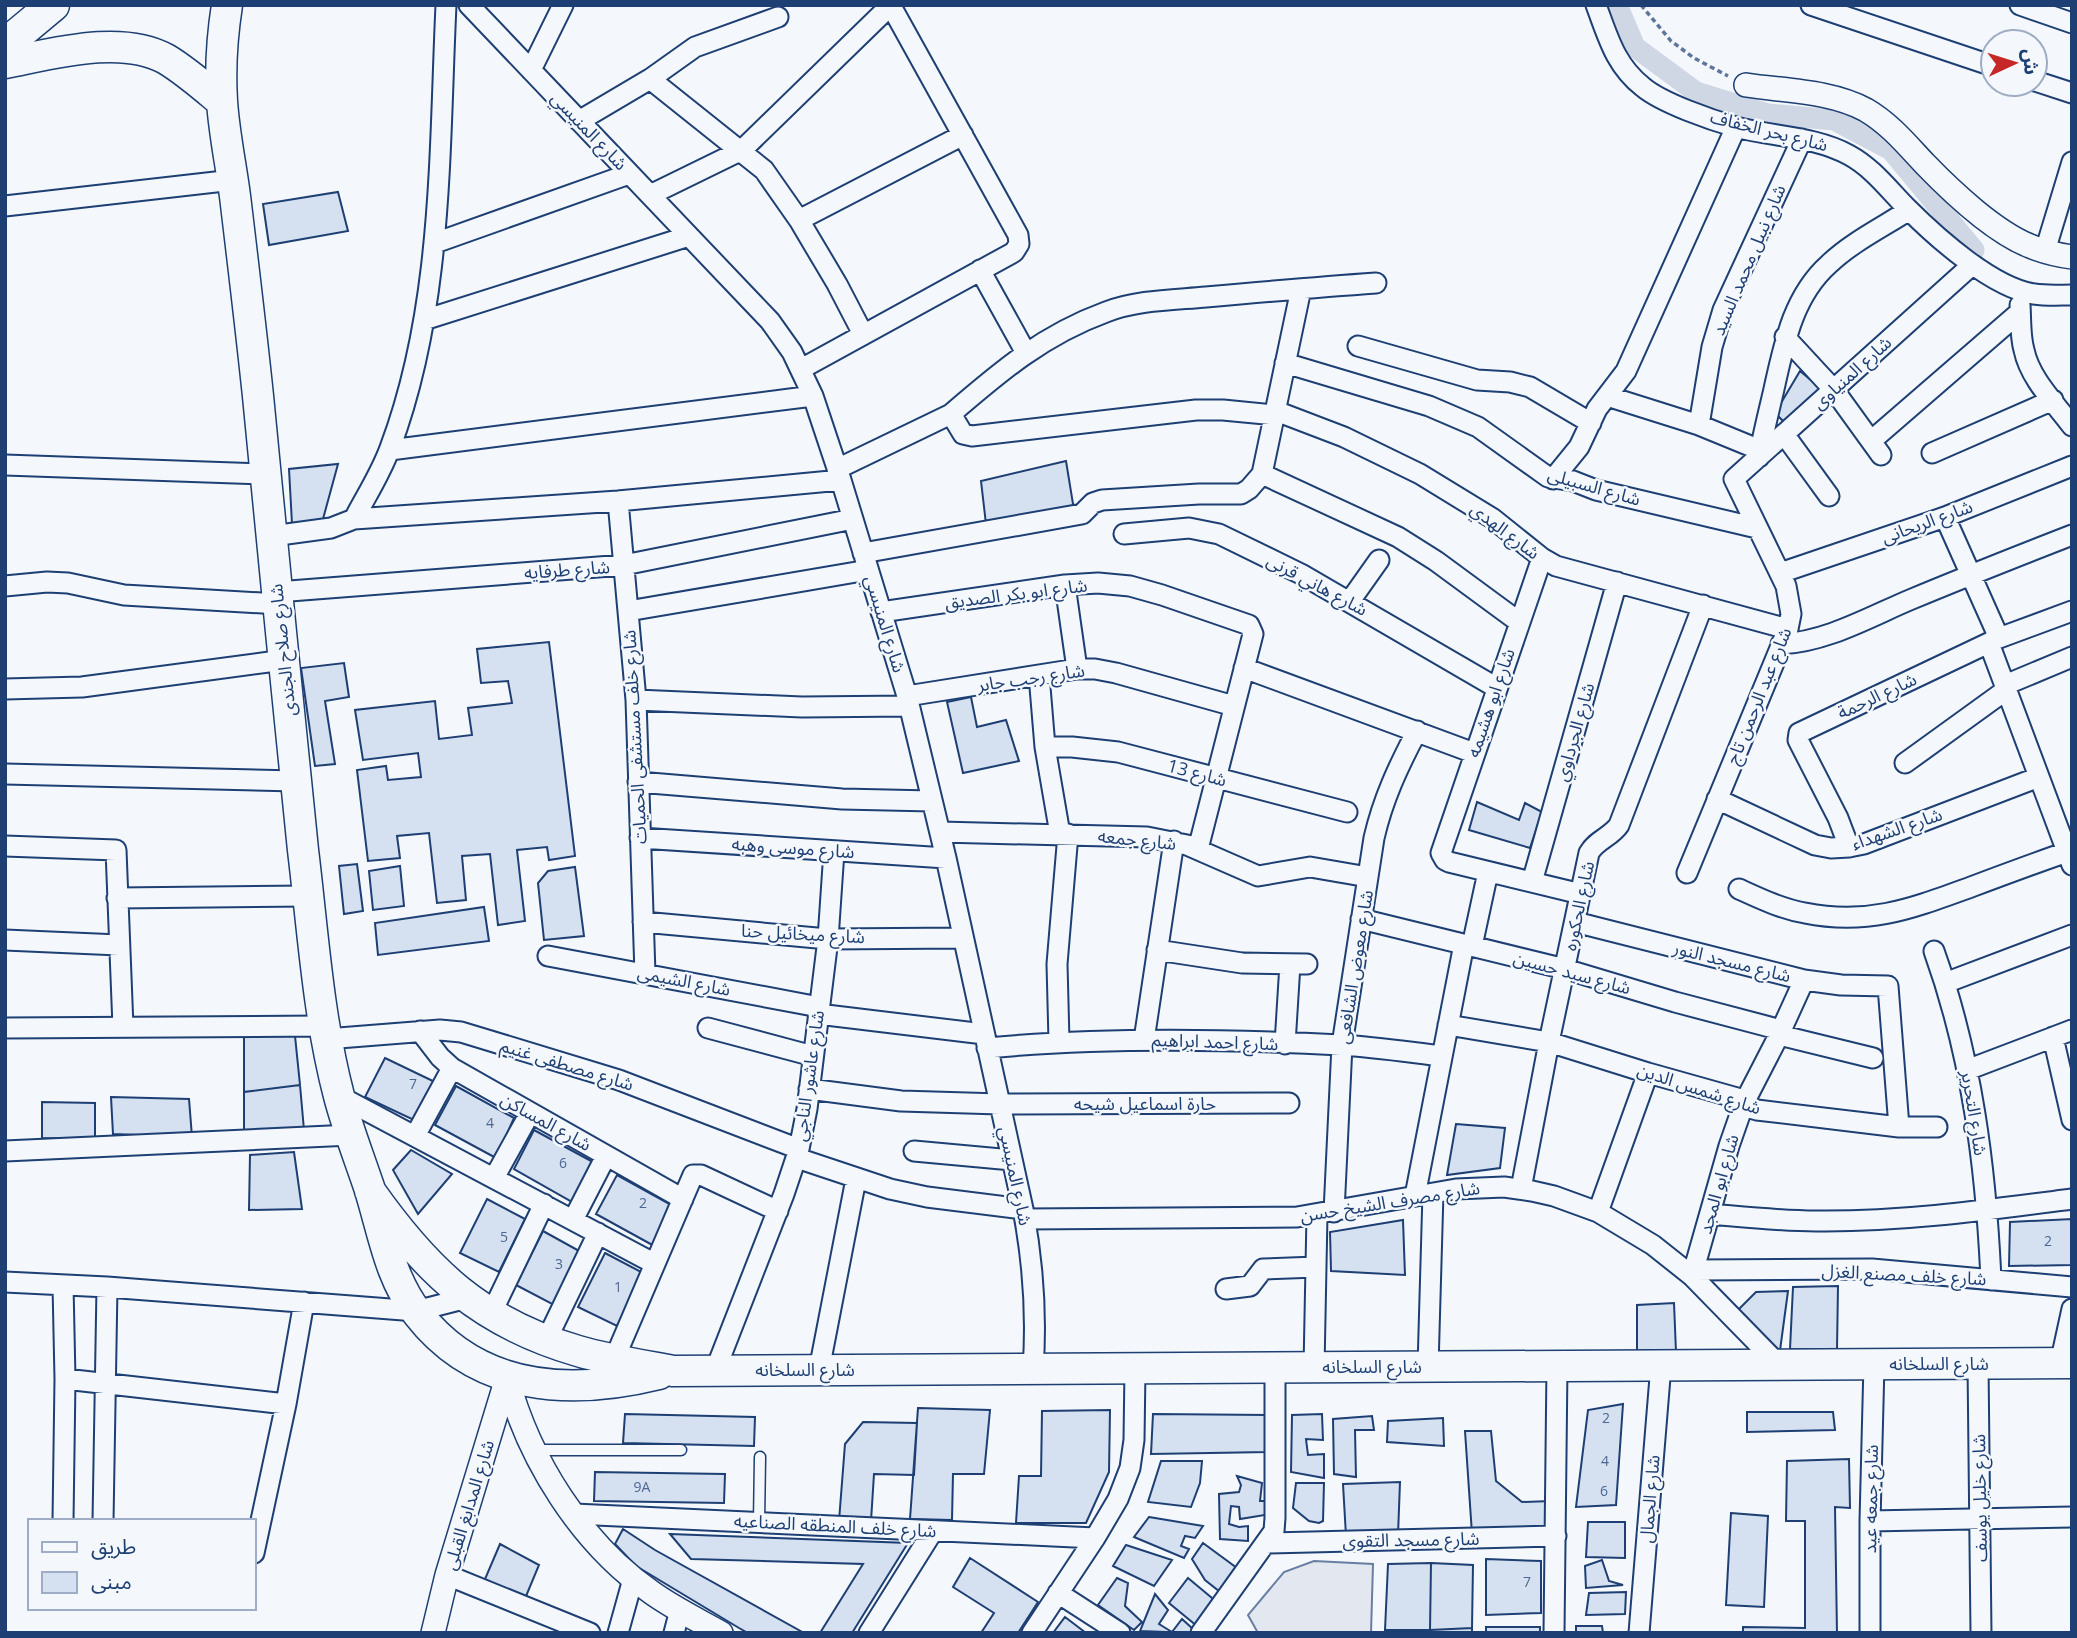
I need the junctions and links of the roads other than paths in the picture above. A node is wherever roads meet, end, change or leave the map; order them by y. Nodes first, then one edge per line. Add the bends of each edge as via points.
1 (53, 5) edge
2 (227, 5) edge
3 (446, 5) edge
4 (469, 5) edge
5 (563, 5) edge
6 (1596, 5) edge
7 (1811, 5) edge
8 (2020, 5) edge
9 (891, 6) edge
10 (778, 17) dead end
11 (2072, 23) edge
12 (5, 45) edge
13 (1979, 61) edge
14 (5, 63) edge
15 (531, 70) junction
16 (650, 79) junction
17 (1746, 85) road end
18 (2049, 85) edge
19 (2072, 93) edge
20 (222, 102) junction
21 (579, 121) junction
22 (1736, 127) junction
23 (963, 135) junction
24 (1802, 139) junction
25 (742, 150) junction
26 (2072, 162) edge
27 (629, 174) junction
28 (233, 180) junction
29 (650, 195) junction
30 (5, 206) edge
31 (1909, 210) junction
32 (799, 220) junction
33 (689, 236) junction
34 (435, 243) junction
35 (2045, 251) junction
36 (2072, 257) edge
37 (1972, 265) junction
38 (980, 270) junction
39 (1376, 283) dead end
40 (1301, 289) junction
41 (2019, 290) junction
42 (2072, 295) edge
43 (2020, 312) junction
44 (424, 320) junction
45 (863, 334) junction
46 (1785, 337) junction
47 (1358, 346) dead end
48 (1026, 353) junction
49 (1285, 363) junction
50 (801, 369) junction
51 (1835, 390) junction
52 (813, 396) junction
53 (1607, 396) junction
54 (2053, 400) junction
55 (1275, 413) junction
56 (951, 414) junction
57 (1591, 423) junction
58 (1699, 425) junction
59 (2072, 426) edge
60 (1784, 434) junction
61 (390, 450) junction
62 (1760, 453) junction
63 (1932, 453) dead end
64 (5, 466) edge
65 (2072, 466) edge
66 (266, 474) junction
67 (1262, 474) junction
68 (839, 475) junction
69 (1553, 479) junction
70 (1734, 482) joint
71 (1829, 496) dead end
72 (618, 501) junction
73 (1945, 517) junction
74 (354, 519) junction
75 (853, 519) junction
76 (1757, 528) junction
77 (1124, 534) dead end
78 (272, 536) junction
79 (2072, 536) edge
80 (1542, 558) junction
81 (1379, 559) dead end
82 (866, 562) junction
83 (624, 565) junction
84 (1780, 573) junction
85 (1971, 574) junction
86 (1617, 582) junction
87 (1065, 585) junction
88 (5, 586) edge
89 (278, 598) junction
90 (1350, 601) junction
91 (1703, 606) junction
92 (628, 611) junction
93 (2072, 611) edge
94 (881, 612) junction
95 (1520, 622) junction
96 (1784, 636) junction
97 (1994, 640) junction
98 (2071, 658) edge
99 (284, 660) junction
100 (1244, 668) junction
101 (1076, 670) junction
102 (1039, 676) junction
103 (2006, 687) junction
104 (1497, 688) junction
105 (5, 689) edge
106 (636, 700) junction
107 (908, 701) junction
108 (1234, 706) junction
109 (1417, 732) junction
110 (1045, 747) junction
111 (1474, 752) junction
112 (1905, 763) dead end
113 (5, 774) edge
114 (2039, 777) junction
115 (1216, 778) junction
116 (296, 782) junction
117 (638, 782) junction
118 (1717, 799) junction
119 (932, 801) junction
120 (1347, 812) dead end
121 (940, 832) junction
122 (1064, 834) junction
123 (640, 838) junction
124 (1174, 841) junction
125 (5, 846) edge
126 (1849, 847) junction
127 (1198, 849) junction
128 (834, 851) junction
129 (946, 858) junction
130 (2069, 858) edge
131 (1488, 872) junction
132 (1687, 873) dead end
133 (1368, 877) junction
134 (1532, 882) junction
135 (1740, 889) dead end
136 (1581, 894) junction
137 (309, 896) junction
138 (117, 898) junction
139 (1362, 919) junction
140 (643, 922) junction
141 (1575, 922) junction
142 (2072, 935) edge
143 (963, 937) junction
144 (828, 939) junction
145 (5, 940) edge
146 (119, 945) junction
147 (1468, 945) junction
148 (1157, 950) junction
149 (1934, 951) dead end
150 (548, 956) dead end
151 (1566, 969) junction
152 (645, 974) junction
153 (1804, 980) junction
154 (1945, 983) junction
155 (819, 1011) junction
156 (1448, 1025) junction
157 (123, 1027) junction
158 (5, 1028) edge
159 (708, 1028) dead end
160 (420, 1031) junction
161 (325, 1032) junction
162 (1780, 1032) junction
163 (2063, 1034) edge
164 (1144, 1040) junction
165 (986, 1041) junction
166 (1059, 1041) junction
167 (1549, 1042) junction
168 (1285, 1044) junction
169 (1342, 1045) junction
170 (813, 1056) junction
171 (1442, 1056) junction
172 (1873, 1059) dead end
173 (452, 1068) junction
174 (1967, 1070) junction
175 (1648, 1073) junction
176 (809, 1089) junction
177 (339, 1096) junction
178 (1290, 1103) dead end
179 (1744, 1103) junction
180 (1000, 1104) junction
181 (530, 1112) junction
182 (2072, 1120) edge
183 (1899, 1127) junction
184 (1937, 1127) dead end
185 (351, 1135) junction
186 (415, 1136) junction
187 (5, 1151) edge
188 (914, 1152) dead end
189 (798, 1153) junction
190 (606, 1156) junction
191 (1012, 1160) junction
192 (495, 1178) junction
193 (856, 1179) junction
194 (1521, 1189) junction
195 (370, 1191) junction
196 (1424, 1195) junction
197 (683, 1199) junction
198 (2072, 1199) edge
199 (544, 1204) junction
200 (1988, 1210) junction
201 (778, 1211) junction
202 (1598, 1212) junction
203 (1326, 1213) junction
204 (1024, 1214) junction
205 (1710, 1214) junction
206 (573, 1220) junction
207 (598, 1233) junction
208 (655, 1264) junction
209 (1316, 1267) junction
210 (1693, 1273) junction
211 (1991, 1280) junction
212 (5, 1282) edge
213 (63, 1285) junction
214 (107, 1287) junction
215 (2072, 1287) edge
216 (1226, 1289) dead end
217 (304, 1302) junction
218 (479, 1306) junction
219 (2072, 1309) edge
220 (415, 1311) junction
221 (546, 1341) junction
222 (1874, 1364) junction
223 (1978, 1364) junction
224 (2066, 1364) edge
225 (1779, 1365) junction
226 (1557, 1366) junction
227 (1661, 1366) junction
228 (1428, 1367) junction
229 (1275, 1368) junction
230 (1314, 1368) junction
231 (1033, 1369) junction
232 (1135, 1369) junction
233 (820, 1370) junction
234 (673, 1371) joint
235 (715, 1371) junction
236 (609, 1372) junction
237 (507, 1378) junction
238 (65, 1379) junction
239 (106, 1383) junction
240 (286, 1404) junction
241 (533, 1450) junction
242 (681, 1450) dead end
243 (760, 1457) dead end
244 (575, 1514) junction
245 (2072, 1517) edge
246 (1980, 1518) junction
247 (63, 1519) edge
248 (103, 1519) edge
249 (1870, 1521) junction
250 (760, 1523) junction
251 (933, 1531) junction
252 (1556, 1536) junction
253 (1094, 1538) junction
254 (1266, 1543) junction
255 (256, 1544) edge
256 (447, 1575) junction
257 (634, 1579) junction
258 (1058, 1593) junction
259 (680, 1610) junction
260 (433, 1633) edge
261 (590, 1633) edge
262 (618, 1633) edge
263 (674, 1633) edge
264 (721, 1633) edge
265 (869, 1633) edge
266 (1032, 1633) edge
267 (1120, 1633) edge
268 (1201, 1633) edge
269 (1554, 1633) edge
270 (1639, 1633) edge
271 (1870, 1633) edge
272 (1981, 1633) edge

1 - 12 highway
2 - 20 main road, شارع صلاح الجندى
3 - 34 street
4 - 15 street, شارع المنيسي
5 - 15 street
6 - 22 street, شارع بحر الخفاف via 1615,56 1633,79 1657,96
7 - 13 street
8 - 11 street
9 - 23 street
9 - 25 street
10 - 16 street via 695,47
14 - 20 main road via 86,48 135,49 163,58
15 - 21 street, شارع المنيسي
16 - 21 street
16 - 25 street
17 - 35 street via 1836,98 1869,112 1976,211 2011,236
18 - 19 street
20 - 28 main road, شارع صلاح الجندى
21 - 27 street, شارع المنيسي
22 - 24 street, شارع بحر الخفاف
22 - 53 street via 1626,371
23 - 32 street
23 - 38 street via 1018,235 1014,253
24 - 31 street, شارع بحر الخفاف via 1862,163
24 - 58 street, شارع نبيل محمد السيد via 1723,310
25 - 29 street
25 - 32 street via 765,170
26 - 35 street
27 - 29 street, شارع المنيسي
27 - 34 street
28 - 30 street
28 - 66 main road, شارع صلاح الجندى
29 - 33 street, شارع المنيسي
31 - 37 street, شارع بحر الخفاف
31 - 46 street via 1828,264 1810,286
32 - 45 street
33 - 44 street
33 - 50 street, شارع المنيسي via 770,321
34 - 44 street
35 - 36 street
37 - 41 street, شارع بحر الخفاف
37 - 51 street, شارع المنياوى
38 - 45 street
38 - 48 street
39 - 40 street
40 - 48 street via 1148,302 1109,311 1073,325
40 - 49 street
41 - 42 street, شارع بحر الخفاف
41 - 43 street
43 - 51 street via 1876,448
43 - 54 street via 2028,362
44 - 61 street
45 - 50 street
46 - 51 street
46 - 62 street
47 - 57 street via 1477,380 1521,384
48 - 56 street
49 - 55 street
49 - 69 street, شارع السبيلى via 1454,416 1486,432
50 - 52 street, شارع المنيسي
51 - 60 street, شارع المنياوى
52 - 61 street
52 - 68 street, شارع المنيسي
53 - 57 street
53 - 58 street
54 - 59 street
54 - 63 street
55 - 56 street, شارع الهدي via 1196,410 972,436 963,434
55 - 67 street
55 - 80 street, شارع الهدي via 1343,437 1420,474 1492,518
56 - 68 street
57 - 69 street via 1579,447
58 - 62 street
60 - 62 street, شارع المنياوى
60 - 71 street
61 - 74 street
62 - 70 street, شارع المنياوى
64 - 66 street
65 - 73 street, شارع الريحانى
66 - 78 main road, شارع صلاح الجندى
67 - 82 street via 1241,494 1102,500 1082,514
67 - 95 street via 1398,537
68 - 72 street
68 - 75 street, شارع المنيسي
69 - 76 street, شارع السبيلى
70 - 76 street, شارع عبد الرحمن تاج
72 - 74 street
72 - 83 street, شارع خلف مستشفى الحميات
73 - 84 street, شارع الريحانى
73 - 85 street
74 - 78 street via 331,528
75 - 82 street, شارع المنيسي
75 - 83 street, شارع طرفايه
76 - 84 street, شارع عبد الرحمن تاج
77 - 90 street, شارع هاني قرنى via 1204,529
78 - 89 main road, شارع صلاح الجندى
79 - 85 street, شارع الهدي
80 - 86 street, شارع الهدي
80 - 95 street, شارع ابو هشيمه
81 - 90 street
82 - 92 street
82 - 94 street, شارع المنيسي
83 - 89 street, شارع طرفايه
83 - 92 street, شارع خلف مستشفى الحميات
84 - 96 street, شارع عبد الرحمن تاج via 1791,614
85 - 96 street, شارع الهدي via 1824,636 1796,643
85 - 97 street
86 - 91 street, شارع الهدي
86 - 134 street, شارع الجرداوي
87 - 94 street, شارع ابو بكر الصديق
87 - 100 street, شارع ابو بكر الصديق via 1130,586 1246,623 1253,634
87 - 101 street
88 - 89 street, شارع طرفايه via 47,582 124,595
89 - 99 main road, شارع صلاح الجندى
90 - 104 street, شارع هاني قرنى
91 - 96 street, شارع الهدي
91 - 136 street, شارع الحكوره via 1619,825 1589,853
92 - 106 street, شارع خلف مستشفى الحميات
93 - 97 street, شارع الرحمة
94 - 107 street, شارع المنيسي
95 - 104 street, شارع ابو هشيمه
96 - 118 street, شارع عبد الرحمن تاج
97 - 103 street
97 - 126 street, شارع الرحمة via 1799,733 1798,740
98 - 103 street
99 - 105 street via 82,687
99 - 116 main road, شارع صلاح الجندى
100 - 108 street, شارع ابو بكر الصديق
100 - 109 street
101 - 102 street, شارع رجب جابر
101 - 108 street, شارع رجب جابر via 1116,673
102 - 107 street, شارع رجب جابر
102 - 110 street
103 - 112 street
103 - 114 street
104 - 111 street, شارع ابو هشيمه
106 - 107 street, شارع رجب جابر via 802,706
106 - 117 street, شارع خلف مستشفى الحميات
107 - 119 street, شارع المنيسي
108 - 115 street, شارع ابو بكر الصديق
109 - 111 street
109 - 133 street, شارع معوض الشافعى via 1381,810
110 - 115 street, شارع 13 via 1118,752
110 - 122 street
111 - 131 street, شارع ابو هشيمه via 1441,853 1445,860
113 - 116 street
114 - 126 street, شارع الشهداء
114 - 130 street
115 - 120 street, شارع 13
115 - 127 street, شارع ابو بكر الصديق
116 - 137 main road, شارع صلاح الجندى
117 - 119 street via 842,799
117 - 123 street, شارع خلف مستشفى الحميات
118 - 126 street, شارع الشهداء via 1815,845
118 - 132 street, شارع عبد الرحمن تاج
119 - 121 street, شارع المنيسي
121 - 122 street, شارع جمعه
121 - 129 street, شارع المنيسي
122 - 124 street, شارع جمعه
122 - 166 street
123 - 128 street, شارع موسى وهبه
123 - 140 street, شارع خلف مستشفى الحميات
124 - 127 street, شارع جمعه
124 - 148 street
125 - 138 street via 116,850
127 - 133 street, شارع جمعه via 1258,876 1310,867
128 - 129 street, شارع موسى وهبه
128 - 144 street, شارع عاشور الناجي
129 - 143 street, شارع المنيسي
130 - 135 street via 1908,910 1874,916 1805,913
131 - 134 street
131 - 147 street
133 - 139 street, شارع معوض الشافعى
134 - 136 street
136 - 141 street, شارع الحكوره
137 - 138 street
137 - 161 main road, شارع صلاح الجندى
138 - 146 street
139 - 147 street, شارع سيد حسين
139 - 169 street, شارع معوض الشافعى
140 - 144 street, شارع ميخائيل حنا
140 - 152 street, شارع خلف مستشفى الحميات
141 - 151 street, شارع الحكوره
141 - 153 street, شارع مسجد النور
142 - 154 street
143 - 144 street, شارع ميخائيل حنا
143 - 165 street, شارع المنيسي
144 - 155 street, شارع عاشور الناجي
145 - 146 street
146 - 157 street
147 - 151 street, شارع سيد حسين
147 - 156 street
148 - 164 street
148 - 168 street via 1242,963 1299,964
149 - 154 street, شارع التحرير
150 - 152 street, شارع الشيمى
151 - 162 street, شارع سيد حسين
151 - 167 street, شارع الحكوره
152 - 155 street, شارع الشيمى
153 - 162 street, شارع ابو المجد
153 - 183 street, شارع مسجد النور via 1889,989
154 - 174 street, شارع التحرير
155 - 165 street, شارع الشيمى
155 - 170 street, شارع عاشور الناجي
156 - 167 street, شارع شمس الدين
156 - 171 street
157 - 158 street, شارع مصطفى غنيم
157 - 161 street, شارع مصطفى غنيم
159 - 170 street
160 - 161 street, شارع مصطفى غنيم
160 - 173 street, شارع المساكن
160 - 189 street, شارع مصطفى غنيم via 461,1032 619,1080
161 - 177 main road, شارع صلاح الجندى
162 - 172 street, شارع سيد حسين
162 - 179 street, شارع ابو المجد
163 - 174 street
163 - 182 street
164 - 166 street, شارع احمد ابراهيم
164 - 168 street, شارع احمد ابراهيم
165 - 166 street, شارع احمد ابراهيم
165 - 180 street, شارع المنيسي
167 - 175 street, شارع شمس الدين
167 - 194 street, شارع الحكوره
168 - 169 street, شارع احمد ابراهيم
169 - 171 street, شارع احمد ابراهيم
169 - 203 street, شارع معوض الشافعى
170 - 176 street, شارع عاشور الناجي
171 - 196 street
173 - 181 street, شارع المساكن
173 - 186 street
174 - 200 street, شارع التحرير
175 - 179 street, شارع شمس الدين
175 - 202 street
176 - 180 street, حارة اسماعيل شيحه via 901,1101
176 - 189 street, شارع عاشور الناجي
177 - 185 main road, شارع صلاح الجندى
177 - 186 street
178 - 180 street, حارة اسماعيل شيحه
179 - 183 street, شارع شمس الدين via 1757,1110
179 - 205 street, شارع ابو المجد
180 - 191 street, شارع المنيسي
181 - 190 street, شارع المساكن
181 - 192 street
183 - 184 street, شارع شمس الدين
185 - 187 street
185 - 195 main road, شارع صلاح الجندى
186 - 192 street
188 - 191 street
189 - 193 street, شارع مصطفى غنيم
189 - 201 street, شارع عاشور الناجي
190 - 197 street, شارع المساكن
190 - 206 street
191 - 204 street, شارع المنيسي
192 - 199 street
193 - 204 street, شارع مصرف الشيخ حسن
193 - 233 street
194 - 196 street, شارع مصرف الشيخ حسن via 1480,1187
194 - 202 street, شارع مصرف الشيخ حسن
195 - 218 main road, شارع صلاح الجندى via 417,1253
195 - 220 main road, شارع صلاح الجندى via 396,1276
196 - 203 street, شارع مصرف الشيخ حسن
196 - 228 street
197 - 201 street via 692,1177 699,1174
197 - 208 street
198 - 200 street
199 - 206 street
199 - 218 street
200 - 205 street via 1816,1221
200 - 211 street, شارع التحرير
201 - 235 street, شارع عاشور الناجي
202 - 210 street, شارع مصرف الشيخ حسن
203 - 204 street, شارع مصرف الشيخ حسن via 1278,1218
203 - 209 street, شارع معوض الشافعى
204 - 231 street, شارع المنيسي via 1035,1297
205 - 210 street, شارع ابو المجد
206 - 207 street
207 - 208 street
207 - 221 street
208 - 236 street
209 - 216 street via 1263,1269 1250,1286
209 - 230 street, شارع معوض الشافعى
210 - 211 street, شارع خلف مصنع الغزل via 1872,1269
210 - 225 street, شارع مصرف الشيخ حسن
211 - 215 street, شارع خلف مصنع الغزل
212 - 213 street
213 - 214 street
213 - 238 street
214 - 217 street
214 - 239 street
217 - 220 street
217 - 240 street
218 - 220 street
218 - 221 main road, شارع صلاح الجندى
219 - 224 street
220 - 237 main road, شارع صلاح الجندى via 462,1356
221 - 236 main road, شارع صلاح الجندى via 580,1352
222 - 223 main road, شارع السلخانه
222 - 225 main road, شارع السلخانه
222 - 249 street, شارع جمعه عيد
223 - 224 main road, شارع السلخانه
223 - 246 street, شارع خليل يوسف
225 - 227 main road, شارع السلخانه
226 - 227 main road, شارع السلخانه
226 - 228 main road, شارع السلخانه
226 - 252 street
227 - 270 street, شارع الجمال
228 - 230 main road, شارع السلخانه
229 - 230 main road, شارع السلخانه
229 - 232 main road, شارع السلخانه
229 - 254 street via 1275,1525
231 - 232 main road, شارع السلخانه
231 - 233 main road, شارع السلخانه
232 - 253 street via 1130,1468 1118,1499
233 - 235 main road, شارع السلخانه
234 - 235 main road, شارع السلخانه
234 - 236 main road, شارع صلاح الجندى via 638,1379
236 - 237 main road, شارع صلاح الجندى via 555,1384
237 - 241 street
237 - 256 street, شارع المدابغ القبلى
238 - 239 street
238 - 247 street
239 - 240 street
239 - 248 street
240 - 255 street
241 - 242 lane
241 - 244 street
243 - 250 lane
244 - 250 street, شارع خلف المنطقه الصناعيه
244 - 257 street
245 - 246 street
246 - 249 street
246 - 272 street, شارع خليل يوسف
249 - 271 street, شارع جمعه عيد
250 - 251 street, شارع خلف المنطقه الصناعيه
251 - 253 street, شارع خلف المنطقه الصناعيه
251 - 265 street
252 - 254 street, شارع مسجد التقوى
252 - 269 street
253 - 258 street
254 - 268 street
256 - 260 street, شارع المدابغ القبلى
256 - 261 street
257 - 259 street
257 - 262 street
258 - 266 street
258 - 267 street
259 - 263 street
259 - 264 street

